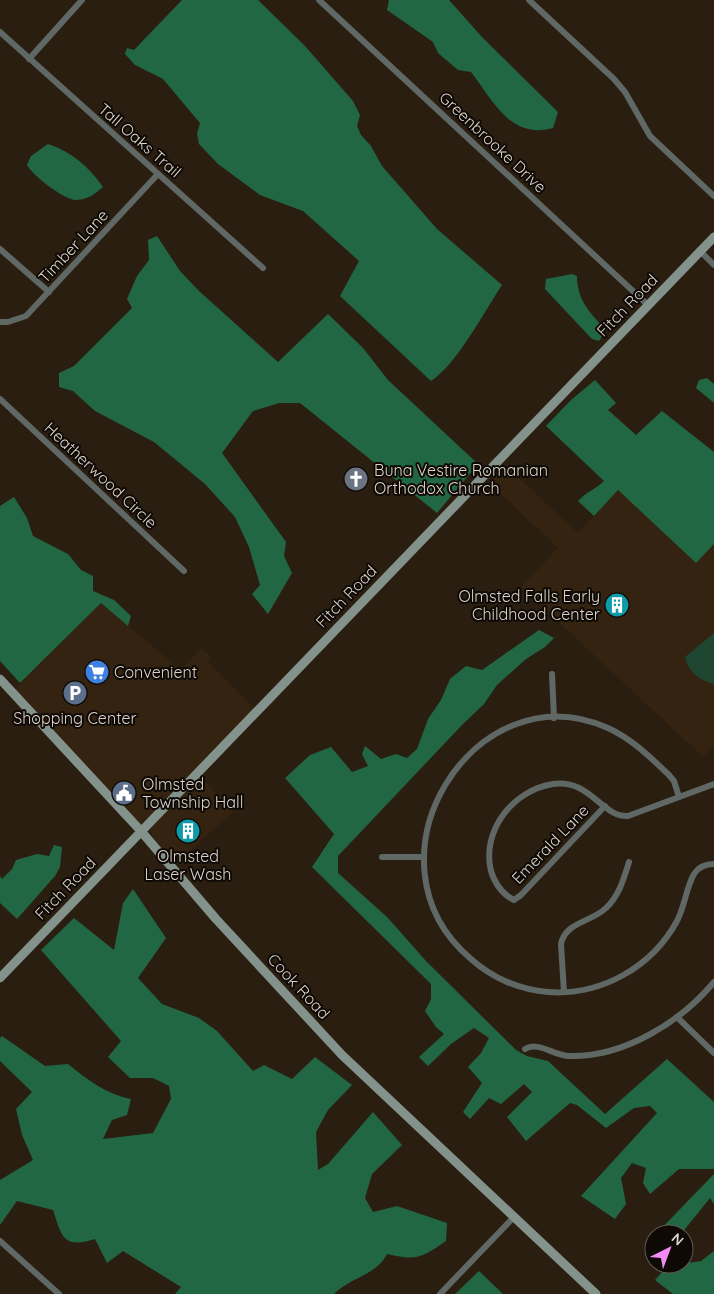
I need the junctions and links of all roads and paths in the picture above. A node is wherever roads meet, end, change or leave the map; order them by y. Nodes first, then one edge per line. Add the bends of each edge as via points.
1 (82, 0) edge
2 (319, 0) edge
3 (529, 0) edge
4 (0, 32) edge
5 (29, 59) junction
6 (158, 174) junction
7 (714, 196) edge
8 (714, 237) edge
9 (0, 249) edge
10 (700, 251) junction
11 (714, 265) edge
12 (263, 268) dead end
13 (49, 292) junction
14 (648, 305) junction
15 (0, 322) edge
16 (0, 399) edge
17 (184, 571) dead end
18 (552, 674) dead end
19 (0, 679) edge
20 (554, 718) junction
21 (714, 784) edge
22 (679, 797) junction
23 (605, 806) junction
24 (140, 830) junction
25 (423, 857) junction
26 (382, 858) dead end
27 (629, 862) dead end
28 (714, 864) edge
29 (0, 978) edge
30 (714, 982) edge
31 (564, 992) junction
32 (677, 1017) junction
33 (524, 1049) dead end
34 (714, 1053) edge
35 (514, 1217) junction
36 (0, 1241) edge
37 (59, 1294) edge
38 (440, 1294) edge
39 (596, 1294) edge

1 - 5 street
2 - 14 street, Greenbrooke Drive
3 - 7 street via 614,79 650,136
4 - 5 street, Tall Oaks Trail
5 - 6 street, Tall Oaks Trail
6 - 12 street, Tall Oaks Trail
6 - 13 street, Timber Lane
8 - 10 street, Fitch Road
9 - 13 street
10 - 11 street
10 - 14 street, Fitch Road
13 - 15 street, Timber Lane via 26,316
14 - 24 street, Fitch Road
16 - 17 street, Heatherwood Circle
18 - 20 street
19 - 24 street, Cook Road
20 - 22 street via 589,722 619,734 669,775
20 - 25 street via 505,730 467,758 438,796 428,820
21 - 22 street
22 - 23 street via 628,816 616,815
23 - 23 street, Emerald Lane via 579,788 555,784 530,791 495,827 489,862 499,888 514,900 526,891
24 - 29 street, Fitch Road
24 - 35 street, Cook Road via 216,920 342,1055
25 - 26 street
25 - 31 street via 426,887 434,910 448,935 464,954 506,982 528,989
27 - 31 street via 618,892 606,908 570,928 563,936
28 - 31 street via 695,872 678,920 647,959 609,982
30 - 32 street
32 - 33 street via 644,1037 612,1049 569,1056 539,1047
32 - 34 street
35 - 38 street
35 - 39 street, Cook Road
36 - 37 street

